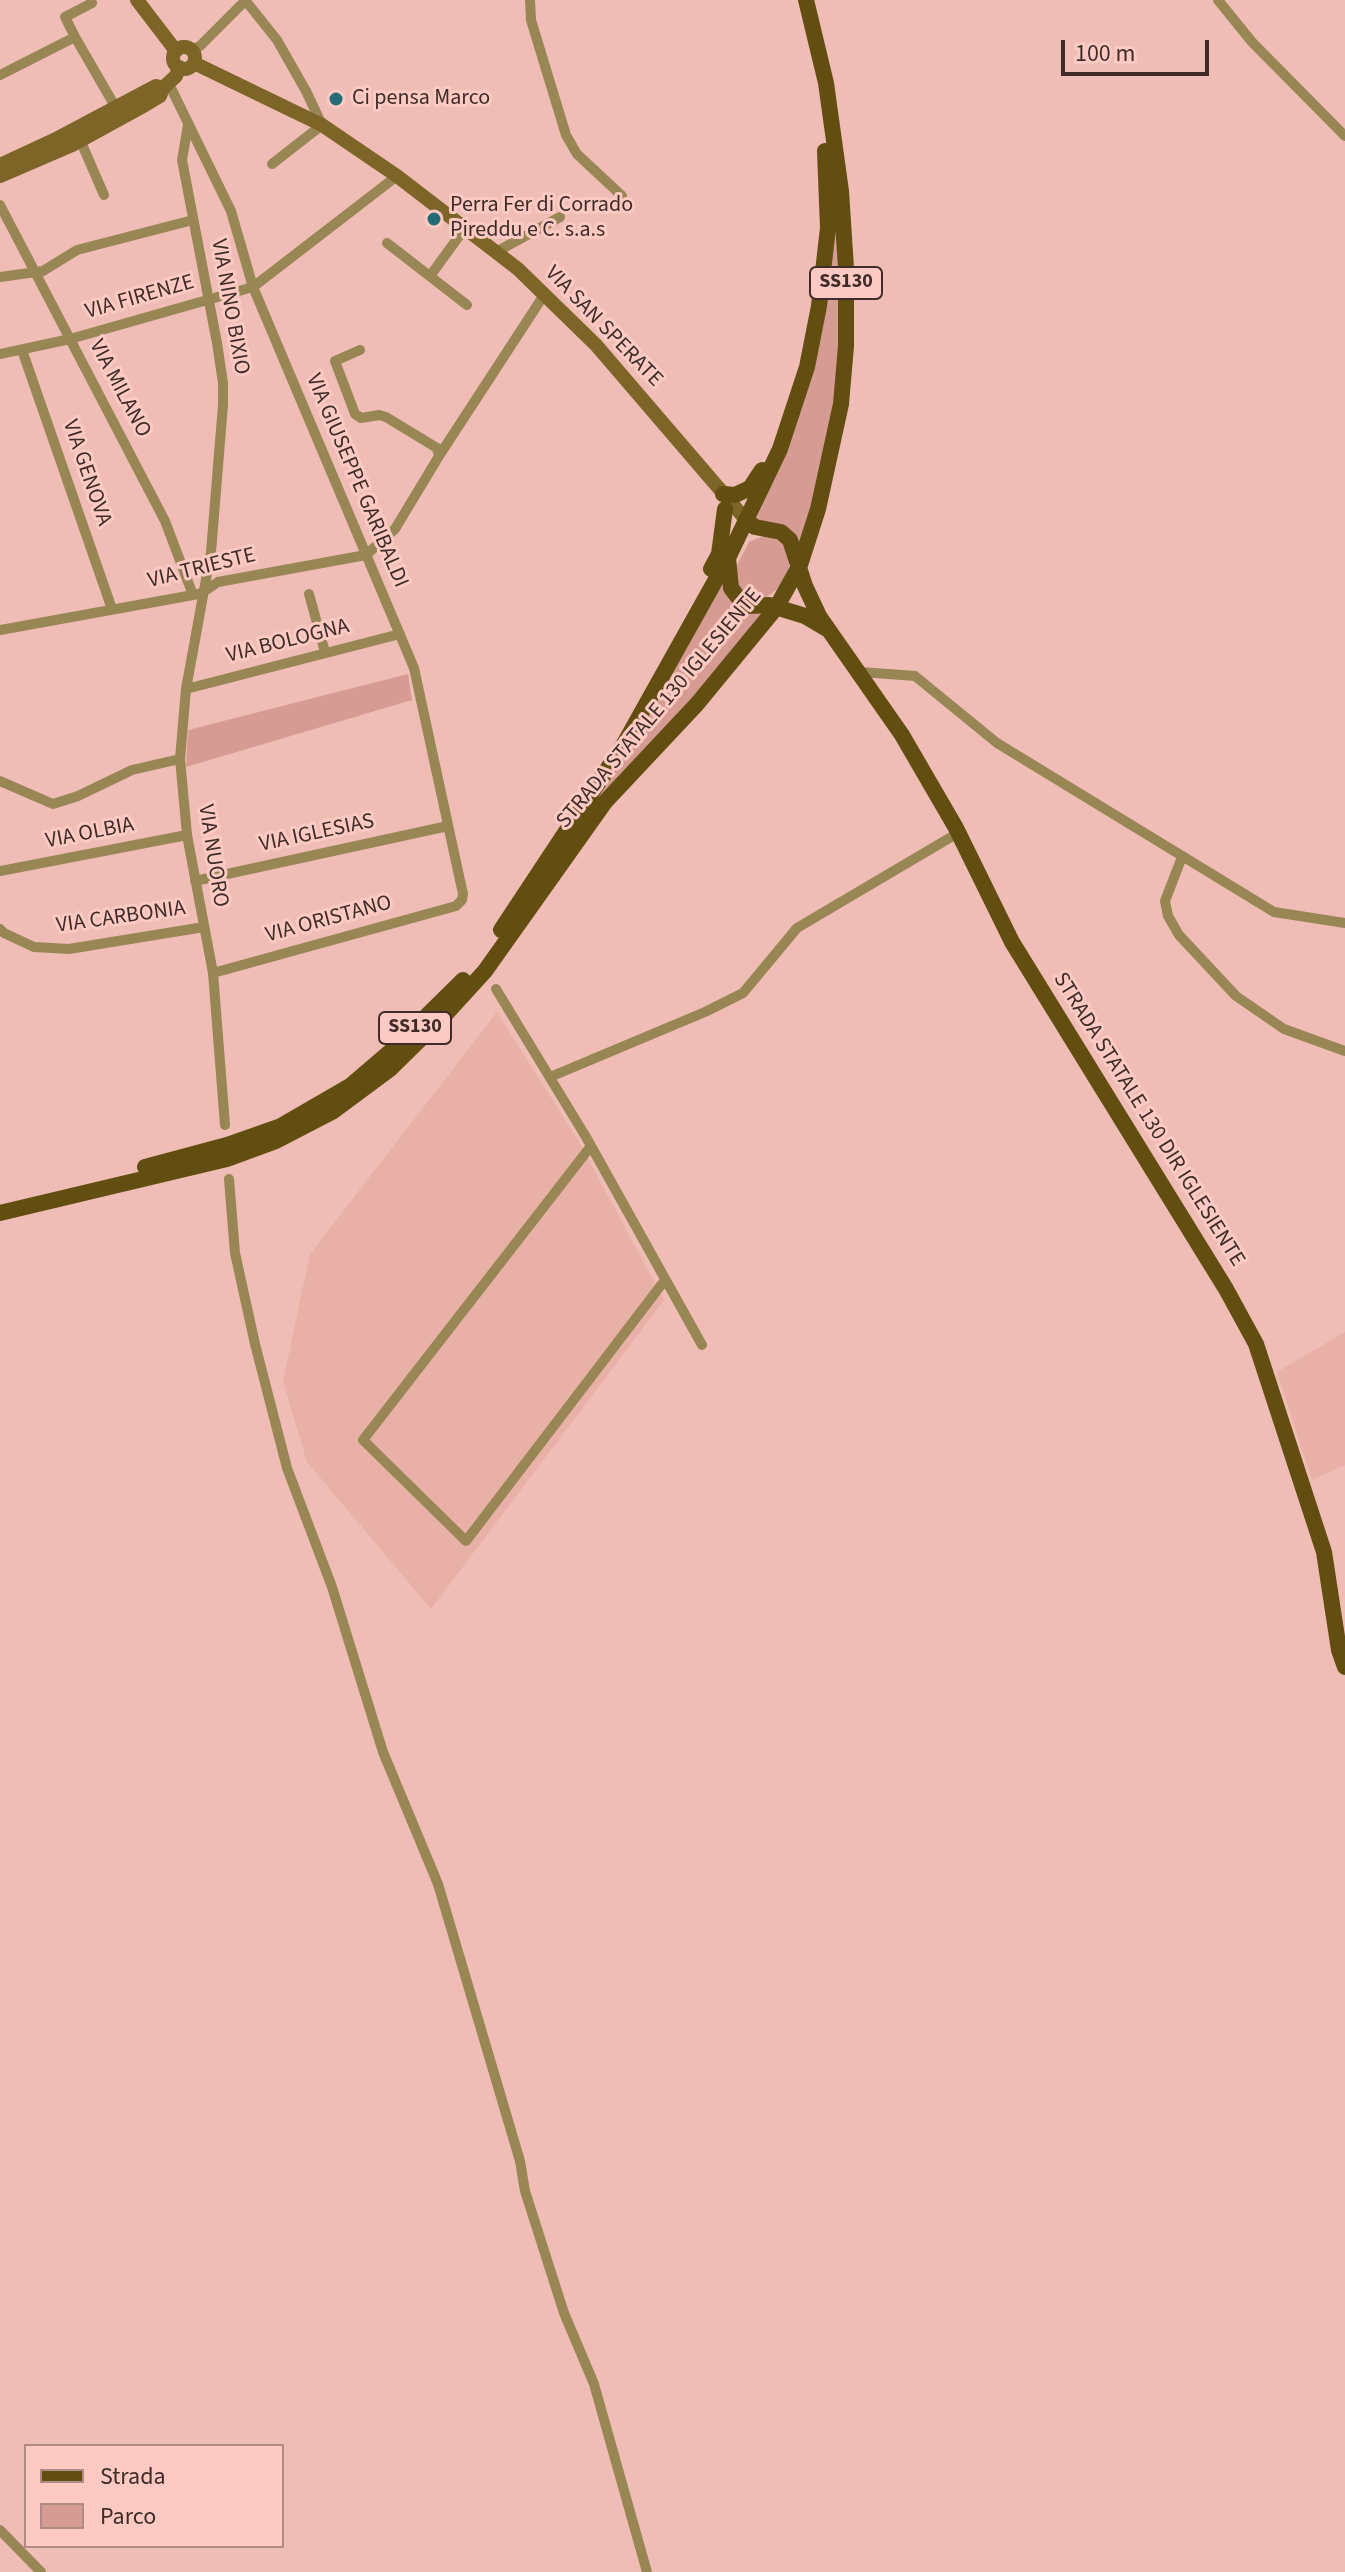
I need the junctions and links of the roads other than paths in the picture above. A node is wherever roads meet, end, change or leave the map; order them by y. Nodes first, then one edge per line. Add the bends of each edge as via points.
1 (137, 0) edge
2 (246, 0) edge
3 (530, 0) edge
4 (796, 0) edge
5 (806, 0) edge
6 (1218, 0) edge
7 (92, 3) dead end
8 (75, 37) junction
9 (185, 58) junction
10 (0, 75) edge
11 (166, 86) junction
12 (116, 108) junction
13 (188, 125) junction
14 (322, 125) junction
15 (78, 134) junction
16 (1345, 136) edge
17 (272, 164) dead end
18 (0, 165) edge
19 (0, 176) edge
20 (397, 176) junction
21 (104, 195) dead end
22 (622, 196) dead end
23 (0, 205) edge
24 (560, 217) dead end
25 (193, 220) junction
26 (465, 228) junction
27 (387, 243) dead end
28 (496, 252) junction
29 (35, 271) junction
30 (430, 276) junction
31 (0, 277) edge
32 (253, 287) junction
33 (544, 295) junction
34 (208, 299) junction
35 (467, 305) dead end
36 (70, 339) junction
37 (22, 350) junction
38 (360, 350) dead end
39 (0, 354) edge
40 (780, 449) junction
41 (439, 456) junction
42 (722, 497) junction
43 (747, 521) junction
44 (366, 555) junction
45 (728, 558) junction
46 (800, 565) junction
47 (198, 594) junction
48 (309, 594) dead end
49 (776, 608) junction
50 (112, 609) junction
51 (692, 623) junction
52 (0, 630) edge
53 (831, 632) junction
54 (400, 634) junction
55 (325, 652) junction
56 (861, 672) junction
57 (186, 689) junction
58 (180, 759) junction
59 (0, 781) edge
60 (448, 826) junction
61 (958, 833) junction
62 (187, 835) junction
63 (1182, 857) junction
64 (0, 871) edge
65 (195, 881) junction
66 (456, 906) joint
67 (1345, 923) edge
68 (204, 927) junction
69 (0, 929) edge
70 (213, 973) junction
71 (496, 989) dead end
72 (1345, 1051) edge
73 (550, 1077) junction
74 (225, 1125) dead end
75 (591, 1146) junction
76 (229, 1179) dead end
77 (0, 1204) edge
78 (0, 1213) edge
79 (665, 1280) junction
80 (702, 1345) dead end
81 (1345, 1667) edge
82 (0, 2530) edge
83 (41, 2572) edge
84 (647, 2572) edge

1 - 9 street
2 - 9 street
2 - 14 street via 277,40
3 - 22 street via 531,20 566,135 577,154
4 - 40 main road, STRADA STATALE 130 IGLESIENTE / SS130 via 820,108 828,228 807,367
5 - 46 main road, STRADA STATALE 130 IGLESIENTE / SS130 via 826,83 841,191 846,346 830,462
6 - 16 street
7 - 8 street via 65,17
8 - 10 street
8 - 12 street
9 - 11 street
9 - 14 street, VIA SAN SPERATE
11 - 12 street via 156,86
11 - 13 street, VIA GIUSEPPE GARIBALDI
11 - 15 street via 153,101
12 - 15 street
13 - 25 street, VIA NINO BIXIO via 182,160
13 - 32 street, VIA GIUSEPPE GARIBALDI via 231,211
14 - 17 street
14 - 20 street, VIA SAN SPERATE
15 - 18 street
15 - 19 street
15 - 21 street
20 - 26 street, VIA SAN SPERATE
20 - 32 street, VIA FIRENZE
23 - 29 street, VIA MILANO
24 - 28 street
25 - 29 street via 77,250
25 - 34 street, VIA NINO BIXIO
26 - 28 street, VIA SAN SPERATE
26 - 30 street
27 - 30 street
28 - 33 street, VIA SAN SPERATE
29 - 31 street
29 - 36 street, VIA MILANO
30 - 35 street
32 - 34 street, VIA FIRENZE
32 - 44 street, VIA GIUSEPPE GARIBALDI
33 - 41 street
33 - 42 street, VIA SAN SPERATE via 596,345
34 - 36 street, VIA FIRENZE
34 - 47 street, VIA NINO BIXIO via 223,405 211,552
36 - 37 street, VIA FIRENZE
36 - 47 street, VIA MILANO
37 - 39 street, VIA FIRENZE
37 - 50 street, VIA GENOVA
38 - 41 street via 335,361 355,414 386,417 437,448
40 - 42 main road via 770,453 750,488
40 - 43 main road, STRADA STATALE 130 IGLESIENTE / SS130
41 - 44 street via 395,529
42 - 43 street, VIA SAN SPERATE
42 - 45 street
42 - 51 main road via 719,554 695,600
43 - 45 main road, STRADA STATALE 130 IGLESIENTE / SS130
43 - 46 main road via 786,535
44 - 47 street, VIA TRIESTE via 218,582
44 - 54 street, VIA GIUSEPPE GARIBALDI
45 - 49 main road via 735,595 749,606
45 - 51 main road, STRADA STATALE 130 IGLESIENTE / SS130
46 - 49 main road, STRADA STATALE 130 IGLESIENTE / SS130
46 - 53 main road, STRADA STATALE 130 DIR IGLESIENTE via 816,610
47 - 50 street, VIA TRIESTE
47 - 57 street, VIA NUORO
48 - 55 street
49 - 53 main road, STRADA STATALE 130 DIR IGLESIENTE via 805,616
49 - 78 main road, STRADA STATALE 130 IGLESIENTE / SS130 via 697,704 605,802 485,971 390,1069 332,1112 276,1141 227,1159
50 - 52 street, VIA TRIESTE
51 - 77 main road, STRADA STATALE 130 IGLESIENTE / SS130 via 596,789 478,963 432,1013 350,1086 281,1126 227,1145
53 - 56 main road, STRADA STATALE 130 DIR IGLESIENTE
54 - 55 street, VIA BOLOGNA
54 - 60 street, VIA GIUSEPPE GARIBALDI via 414,668
55 - 57 street, VIA BOLOGNA
56 - 61 main road, STRADA STATALE 130 DIR IGLESIENTE
56 - 63 street via 915,676 997,743
57 - 58 street, VIA NUORO
58 - 59 street via 132,770 53,804
58 - 62 street, VIA NUORO
60 - 65 street, VIA IGLESIAS
60 - 66 street, VIA GIUSEPPE GARIBALDI via 463,894
61 - 73 street via 797,928 743,993
61 - 81 main road, STRADA STATALE 130 DIR IGLESIENTE via 1012,942 1256,1344 1324,1552
62 - 64 street, VIA OLBIA
62 - 65 street, VIA NUORO
63 - 67 street via 1274,912
63 - 72 street via 1165,901 1179,935 1236,996 1284,1029
65 - 68 street, VIA NUORO
66 - 70 street, VIA ORISTANO
68 - 69 street, VIA CARBONIA via 69,949 34,947
68 - 70 street, VIA NUORO
70 - 74 street, VIA NUORO
71 - 73 street
73 - 75 street
75 - 79 street
75 - 79 street via 363,1440 466,1541
76 - 84 street via 235,1253 287,1468 332,1587 383,1752 438,1884 525,2191 564,2313 594,2384
79 - 80 street
82 - 83 street

